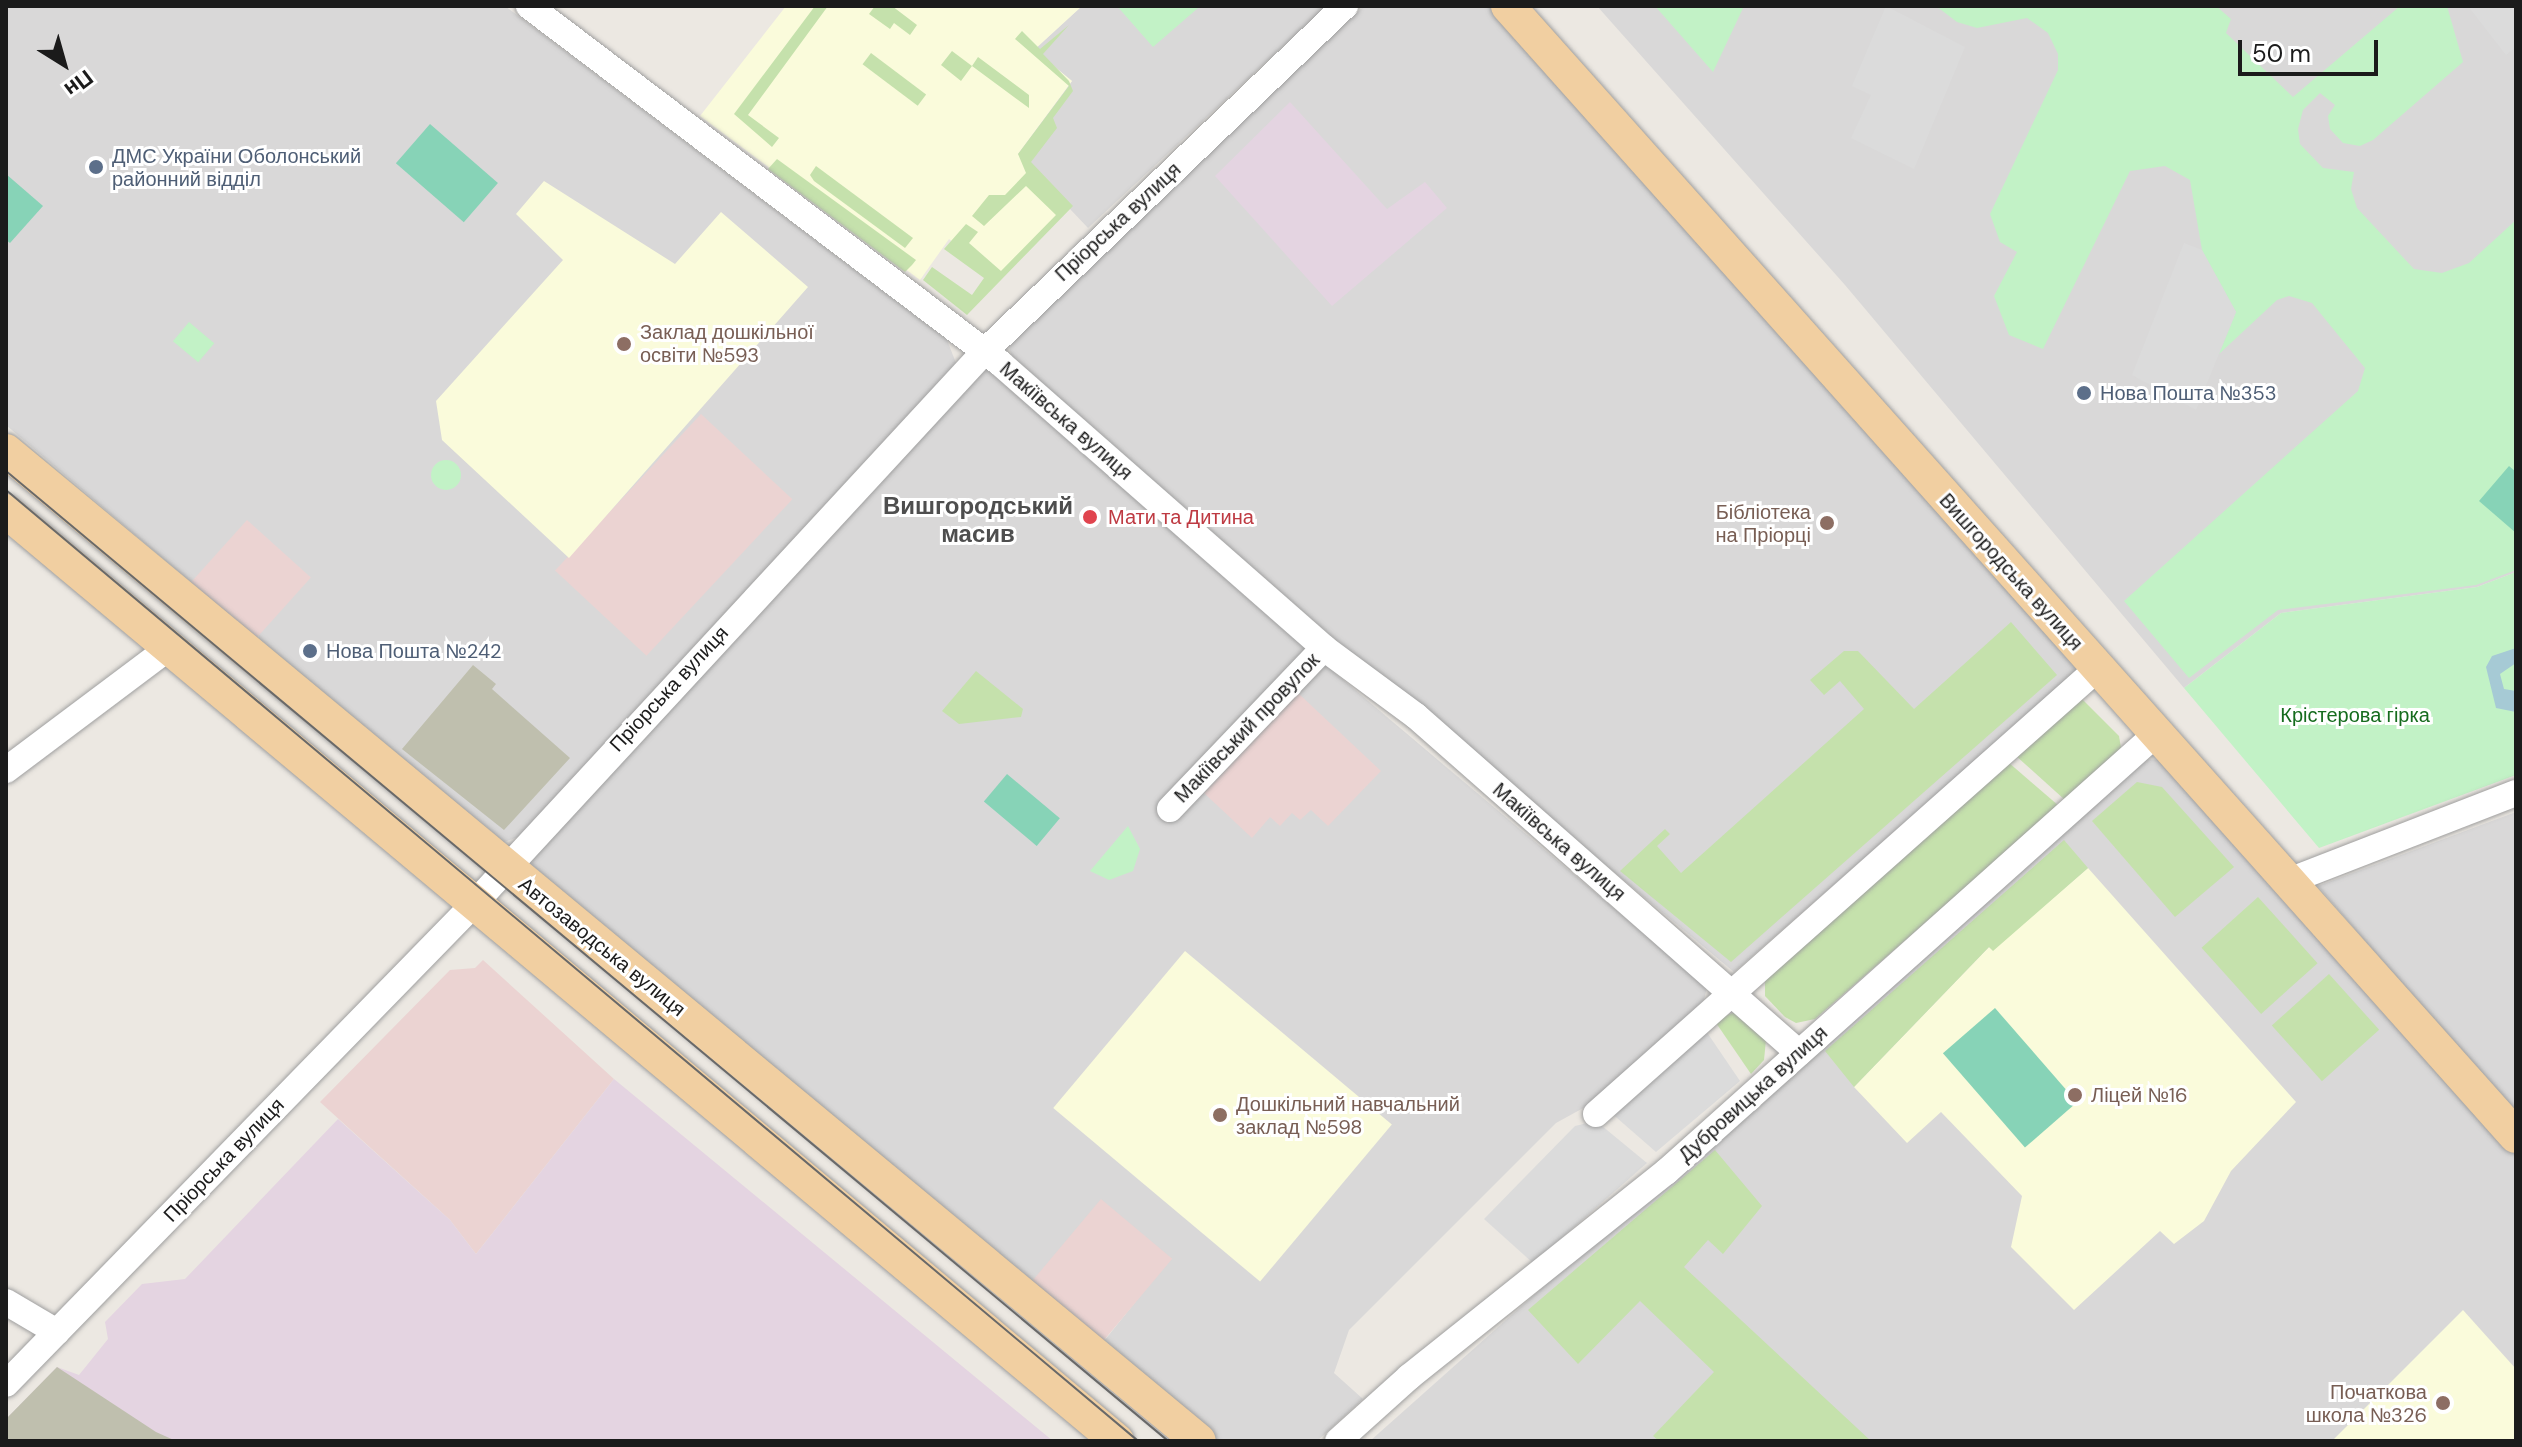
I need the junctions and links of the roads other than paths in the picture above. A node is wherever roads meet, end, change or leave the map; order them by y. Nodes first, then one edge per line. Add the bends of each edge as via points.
1 (529, 6) edge
2 (1345, 6) edge
3 (1508, 6) edge
4 (985, 351) junction
5 (6, 451) edge
6 (6, 511) edge
7 (170, 647) junction
8 (1324, 648) junction
9 (2098, 668) junction
10 (2156, 734) junction
11 (6, 770) edge
12 (2516, 793) edge
13 (1170, 809) dead end
14 (505, 867) junction
15 (2289, 881) junction
16 (473, 905) junction
17 (1733, 994) junction
18 (1799, 1053) junction
19 (1596, 1114) dead end
20 (2516, 1136) edge
21 (6, 1302) edge
22 (57, 1332) junction
23 (6, 1384) edge
24 (1117, 1441) edge
25 (1199, 1441) edge
26 (1338, 1441) edge

1 - 4 street, Макіївська вулиця
2 - 4 street, Пріорська вулиця
3 - 9 main road, Вишгородська вулиця
4 - 8 street, Макіївська вулиця
4 - 14 street, Пріорська вулиця
5 - 14 main road, Автозаводська вулиця
6 - 7 main road
7 - 11 street
7 - 16 main road
8 - 13 street, Макіївський провулок
8 - 17 street, Макіївська вулиця via 1416,716
9 - 10 main road, Вишгородська вулиця
9 - 17 street
10 - 15 main road, Вишгородська вулиця
10 - 18 street, Дубровицька вулиця
12 - 15 street
14 - 16 street, Пріорська вулиця
14 - 25 main road, Автозаводська вулиця
15 - 20 main road, Вишгородська вулиця
16 - 22 street, Пріорська вулиця
16 - 24 main road
17 - 18 street, Макіївська вулиця
17 - 19 street
18 - 26 street, Дубровицька вулиця via 1666,1172 1409,1377
21 - 22 street
22 - 23 street, Пріорська вулиця

